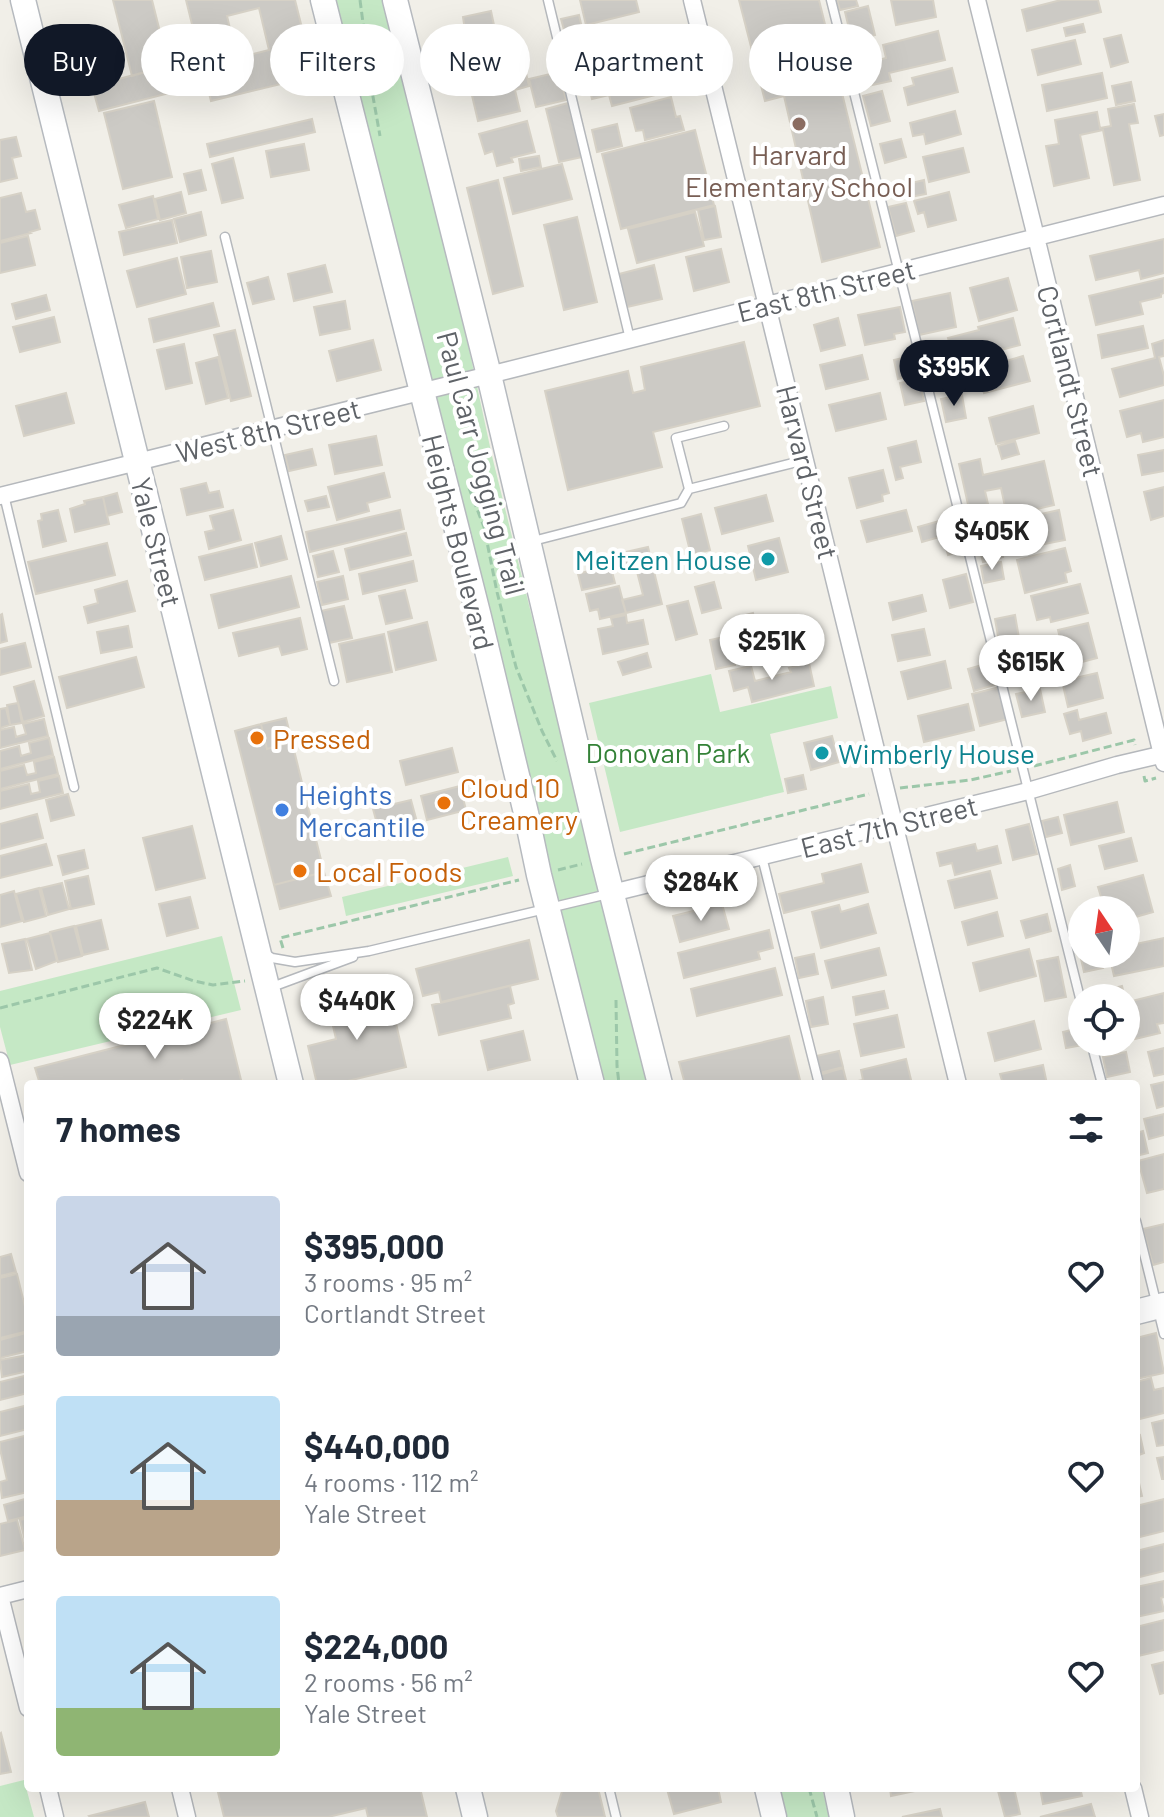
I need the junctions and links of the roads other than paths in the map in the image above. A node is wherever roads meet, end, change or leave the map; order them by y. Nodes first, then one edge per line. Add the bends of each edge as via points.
1 (23, 0) edge
2 (323, 0) edge
3 (395, 0) edge
4 (548, 0) edge
5 (692, 0) edge
6 (831, 0) edge
7 (977, 0) edge
8 (1164, 205) edge
9 (225, 237) dead end
10 (1036, 237) junction
11 (897, 272) junction
12 (767, 305) junction
13 (630, 340) junction
14 (489, 375) junction
15 (421, 392) junction
16 (724, 426) dead end
17 (272, 429) junction
18 (805, 460) junction
19 (137, 462) junction
20 (689, 489) junction
21 (2, 495) edge
22 (528, 542) junction
23 (334, 681) dead end
24 (1163, 757) edge
25 (74, 787) dead end
26 (1028, 791) junction
27 (894, 824) junction
28 (762, 857) junction
29 (612, 893) junction
30 (548, 909) junction
31 (258, 949) junction
32 (369, 951) junction
33 (258, 984) junction
34 (1076, 984) edge
35 (1095, 1056) edge
36 (0, 1061) edge
37 (290, 1080) edge
38 (591, 1080) edge
39 (659, 1080) edge
40 (818, 1080) edge
41 (957, 1080) edge
42 (1101, 1080) edge
43 (24, 1157) edge
44 (1140, 1243) edge
45 (1152, 1308) edge
46 (1164, 1334) edge
47 (24, 1590) edge
48 (0, 1596) edge
49 (24, 1692) edge
50 (49, 1792) edge
51 (181, 1792) edge
52 (469, 1792) edge
53 (610, 1792) edge
54 (768, 1792) edge
55 (837, 1792) edge
56 (1134, 1792) edge
57 (55, 1817) edge
58 (187, 1817) edge
59 (475, 1817) edge
60 (616, 1817) edge
61 (774, 1817) edge
62 (842, 1817) edge
63 (1140, 1817) edge

1 - 19 main road, Yale Street
2 - 15 main road, Heights Boulevard
3 - 14 main road
4 - 13 lane
5 - 12 street, Harvard Street
6 - 11 lane
7 - 10 street, Cortlandt Street
8 - 10 street, East 8th Street
9 - 17 lane
10 - 11 street, East 8th Street
10 - 24 street, Cortlandt Street
11 - 12 street, East 8th Street
11 - 26 lane
12 - 13 street, East 8th Street
12 - 18 street, Harvard Street
13 - 14 street, East 8th Street
14 - 15 street, West 8th Street
14 - 22 main road
15 - 17 street, West 8th Street
15 - 30 main road, Heights Boulevard
16 - 20 lane via 676,438
17 - 19 street, West 8th Street
17 - 23 lane
18 - 20 lane
18 - 27 street, Harvard Street
19 - 21 street, West 8th Street
19 - 31 main road, Yale Street
20 - 22 lane via 681,503
21 - 25 lane
22 - 29 main road
24 - 26 street, East 7th Street
26 - 27 street, East 7th Street
26 - 34 lane
27 - 28 street, East 7th Street
27 - 41 street, Harvard Street
28 - 29 street, East 7th Street
28 - 40 lane
29 - 30 lane
29 - 39 main road
30 - 32 lane
30 - 38 main road, Heights Boulevard
31 - 32 lane via 295,962
31 - 33 main road, Yale Street
32 - 33 lane
33 - 37 main road, Yale Street
35 - 42 lane
36 - 43 street
44 - 45 lane
45 - 46 lane
47 - 48 street
48 - 49 street
50 - 57 street
51 - 58 street
52 - 59 main road
53 - 60 lane
54 - 61 main road
55 - 62 main road
56 - 63 street

